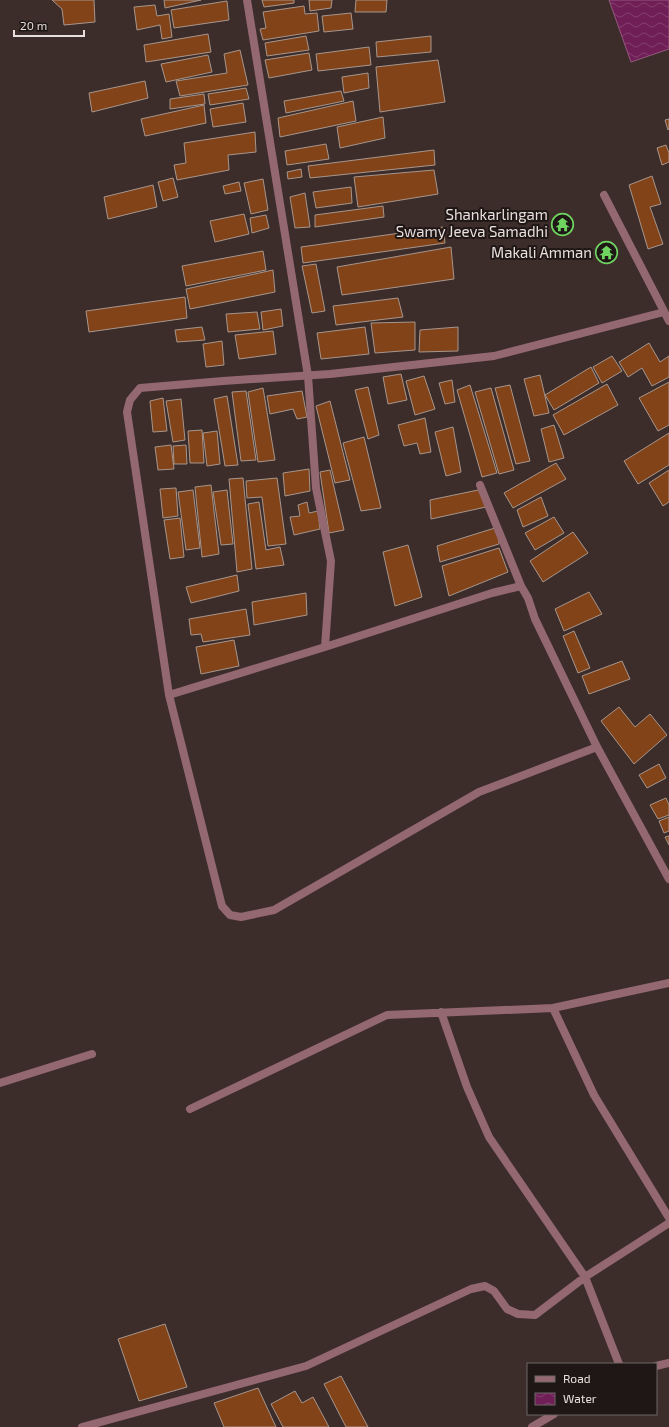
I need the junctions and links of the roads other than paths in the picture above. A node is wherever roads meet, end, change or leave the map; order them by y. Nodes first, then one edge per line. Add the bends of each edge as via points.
1 (247, 0) edge
2 (604, 195) dead end
3 (664, 312) junction
4 (669, 321) edge
5 (308, 376) junction
6 (480, 485) dead end
7 (521, 586) junction
8 (325, 647) junction
9 (169, 695) junction
10 (597, 747) junction
11 (669, 879) edge
12 (669, 983) edge
13 (553, 1008) junction
14 (441, 1012) junction
15 (92, 1054) dead end
16 (0, 1083) edge
17 (190, 1108) dead end
18 (669, 1218) edge
19 (669, 1223) edge
20 (585, 1277) junction
21 (619, 1363) edge
22 (669, 1363) edge
23 (657, 1366) edge
24 (552, 1415) edge
25 (82, 1427) edge
26 (532, 1427) edge

1 - 5 street
2 - 3 street
3 - 4 street
3 - 5 street via 494,356
5 - 8 street via 316,488 332,561
5 - 9 street via 140,388 130,400 127,412
6 - 7 street
7 - 8 street
7 - 10 street
8 - 9 street
9 - 10 street via 222,906 230,915 241,917 274,910 478,792
10 - 11 street
12 - 13 street
13 - 14 street
13 - 18 street via 594,1095
14 - 17 street via 387,1015
14 - 20 street via 467,1087 489,1137
15 - 16 street
19 - 20 street
20 - 21 street
20 - 25 street via 535,1315 518,1314 507,1309 494,1291 485,1286 471,1289 306,1366
22 - 23 street
24 - 26 street

